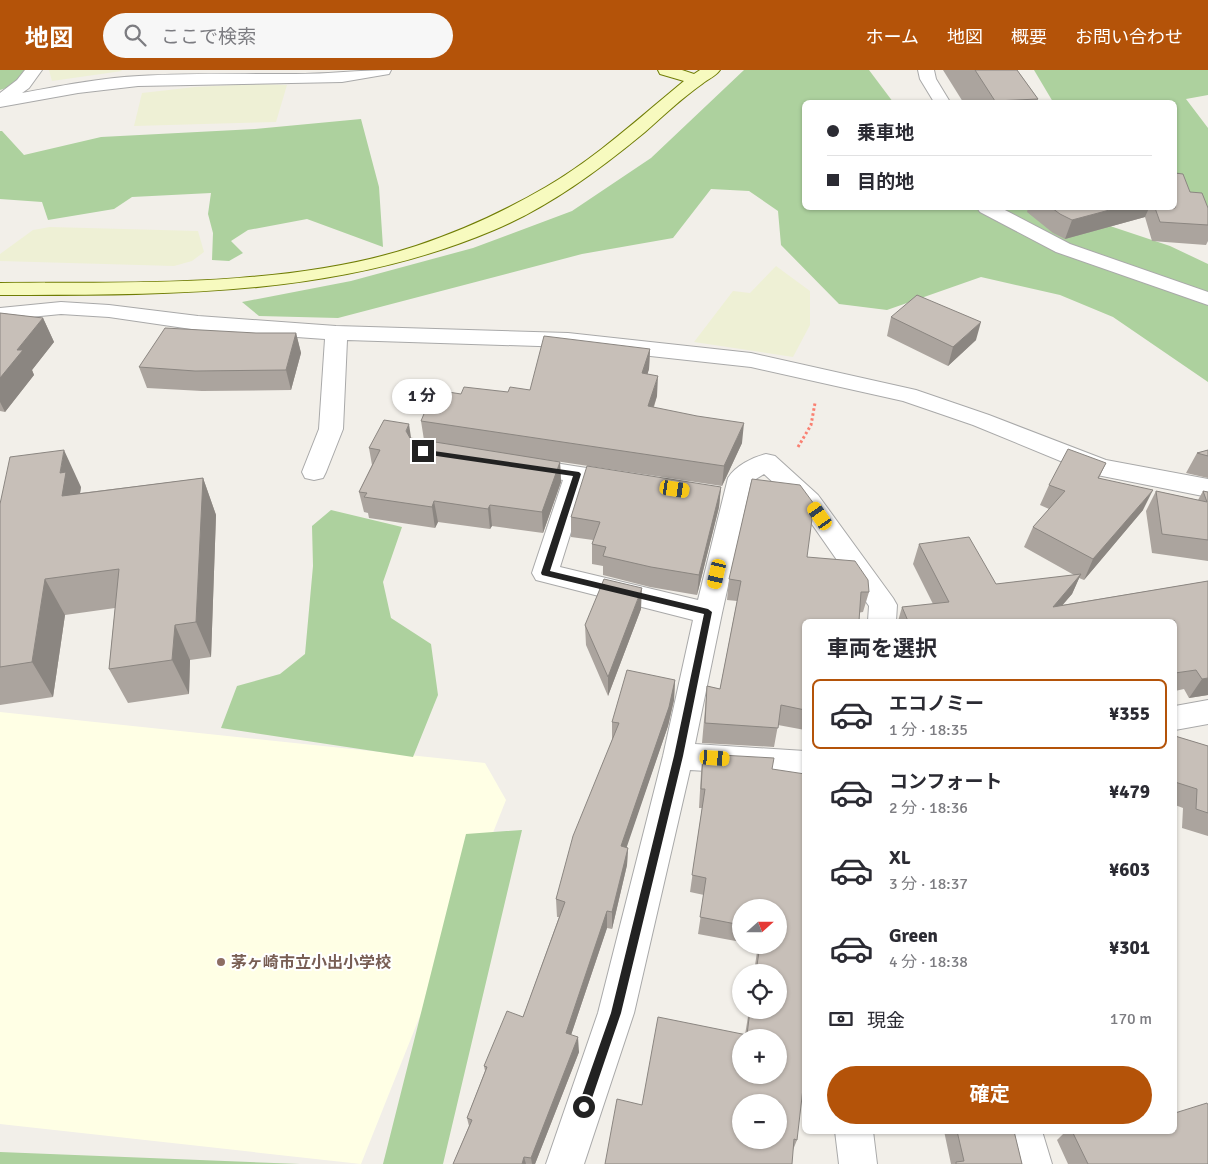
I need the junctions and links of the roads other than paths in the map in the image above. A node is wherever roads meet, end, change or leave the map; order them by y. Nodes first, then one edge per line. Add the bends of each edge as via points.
1 (34, 70) edge
2 (383, 70) edge
3 (666, 70) edge
4 (926, 70) edge
5 (704, 75) edge
6 (941, 100) edge
7 (0, 102) edge
8 (991, 210) edge
9 (0, 289) edge
10 (1208, 299) edge
11 (0, 314) edge
12 (336, 333) junction
13 (500, 463) edge
14 (314, 472) dead end
15 (577, 474) junction
16 (646, 484) edge
17 (1208, 488) edge
18 (708, 612) junction
19 (882, 619) edge
20 (1208, 712) edge
21 (1177, 718) edge
22 (678, 756) junction
23 (802, 764) edge
24 (854, 1134) edge
25 (1024, 1134) edge
26 (564, 1164) edge
27 (858, 1164) edge
28 (1033, 1164) edge

1 - 7 street via 23,84
2 - 7 street via 342,77 138,81
3 - 5 street
4 - 6 street via 928,80
5 - 9 street via 605,154 552,191 475,232 427,250 309,277 253,284
8 - 10 street via 1063,248
11 - 12 street via 61,308 99,310 198,323
12 - 14 street via 330,429
12 - 17 street via 568,340 751,360 908,395 1102,468
13 - 15 street
15 - 16 street
15 - 18 street via 545,573
18 - 19 street via 724,496 740,478 766,462 809,500 883,605
18 - 22 street
20 - 21 street
22 - 23 street
22 - 26 street via 616,1013
24 - 27 street
25 - 28 street

